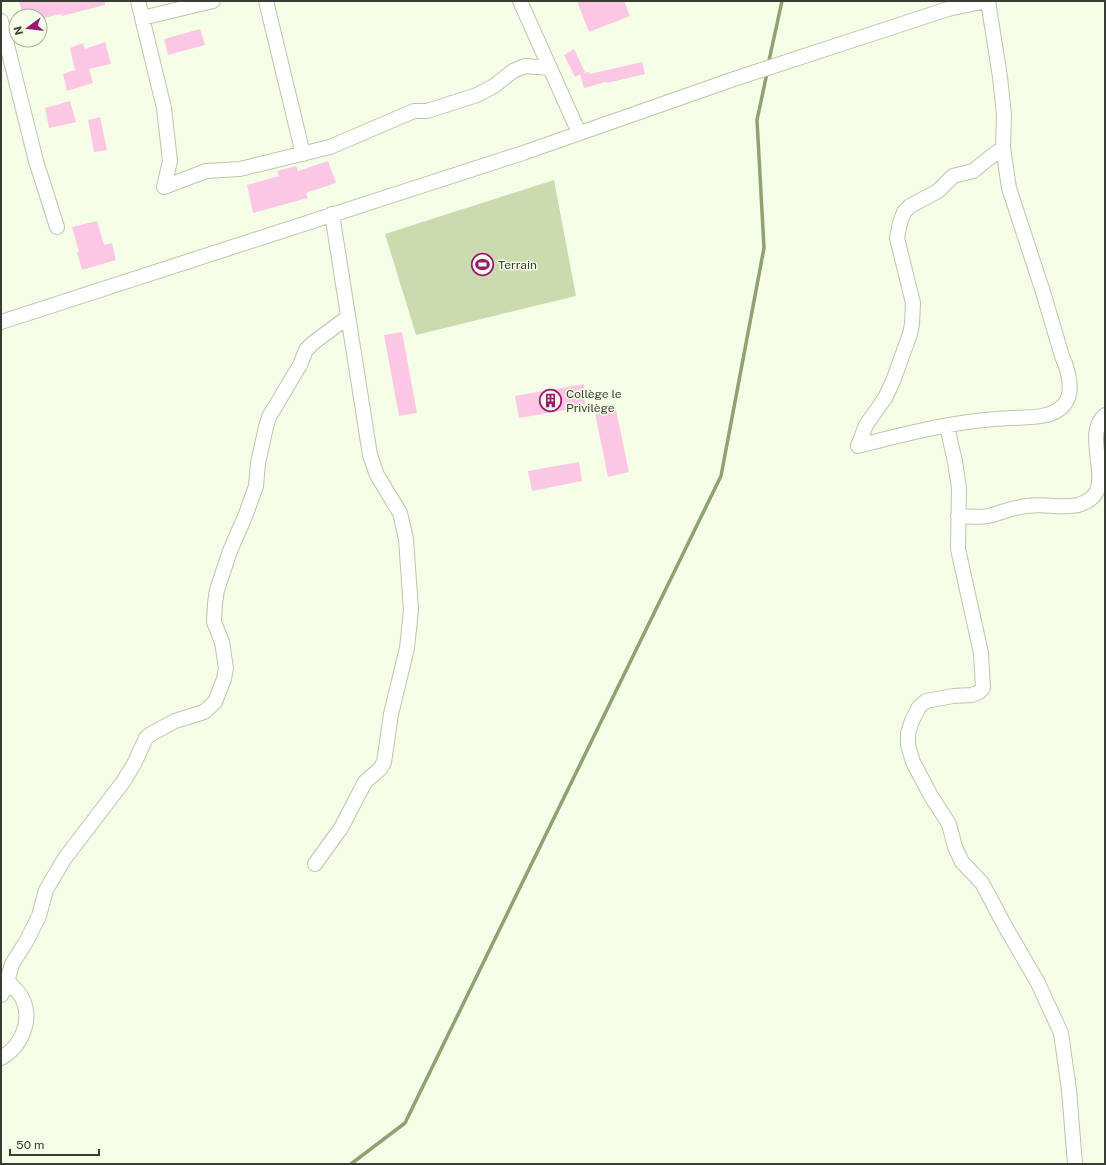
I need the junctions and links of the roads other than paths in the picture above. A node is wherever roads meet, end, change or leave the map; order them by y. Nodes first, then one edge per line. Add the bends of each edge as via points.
1 (138, 1) edge
2 (213, 1) edge
3 (266, 1) edge
4 (520, 1) edge
5 (987, 1) edge
6 (142, 18) junction
7 (1, 21) edge
8 (550, 68) junction
9 (7, 71) edge
10 (579, 133) junction
11 (1003, 148) junction
12 (303, 154) junction
13 (332, 214) junction
14 (57, 227) dead end
15 (348, 317) junction
16 (1, 322) edge
17 (1105, 415) edge
18 (947, 426) junction
19 (958, 516) junction
20 (315, 864) dead end
21 (8, 980) junction
22 (1, 995) edge
23 (1, 1058) edge
24 (1075, 1164) edge

1 - 6 street
2 - 6 street
3 - 12 street
4 - 8 street
5 - 10 street via 940,12
5 - 11 street via 1000,77 1004,115
6 - 12 street via 164,108 170,161 164,187 206,171 240,170
7 - 9 street
8 - 10 street
8 - 12 street via 525,66 477,95 427,111 414,111 340,143
9 - 14 street
10 - 13 street
11 - 18 street via 1009,188 1066,365 1068,397 1057,411 1038,417 988,419
11 - 18 street via 973,171 953,176 938,191 904,212 897,238 911,293 912,324 886,398 866,425 858,446
13 - 15 street
13 - 16 street
15 - 20 street via 370,455 377,475 400,513 406,539 411,610 407,648 391,714 384,762 365,782 341,828
15 - 21 street via 306,350 269,417 258,463 256,486 217,590 214,622 222,642 226,668 215,702 204,712 175,721 146,738 123,782 65,858 46,890 39,916 12,964
17 - 19 street via 1098,424 1100,480 1093,497 1084,503 1064,507 1027,506 987,516
18 - 19 street via 959,488
19 - 24 street via 958,548 981,653 983,688 972,695 926,701 919,707 912,721 908,745 913,762 949,824 962,862 982,884 1037,981 1061,1033
21 - 22 street
21 - 23 street via 22,996 26,1020 20,1040

